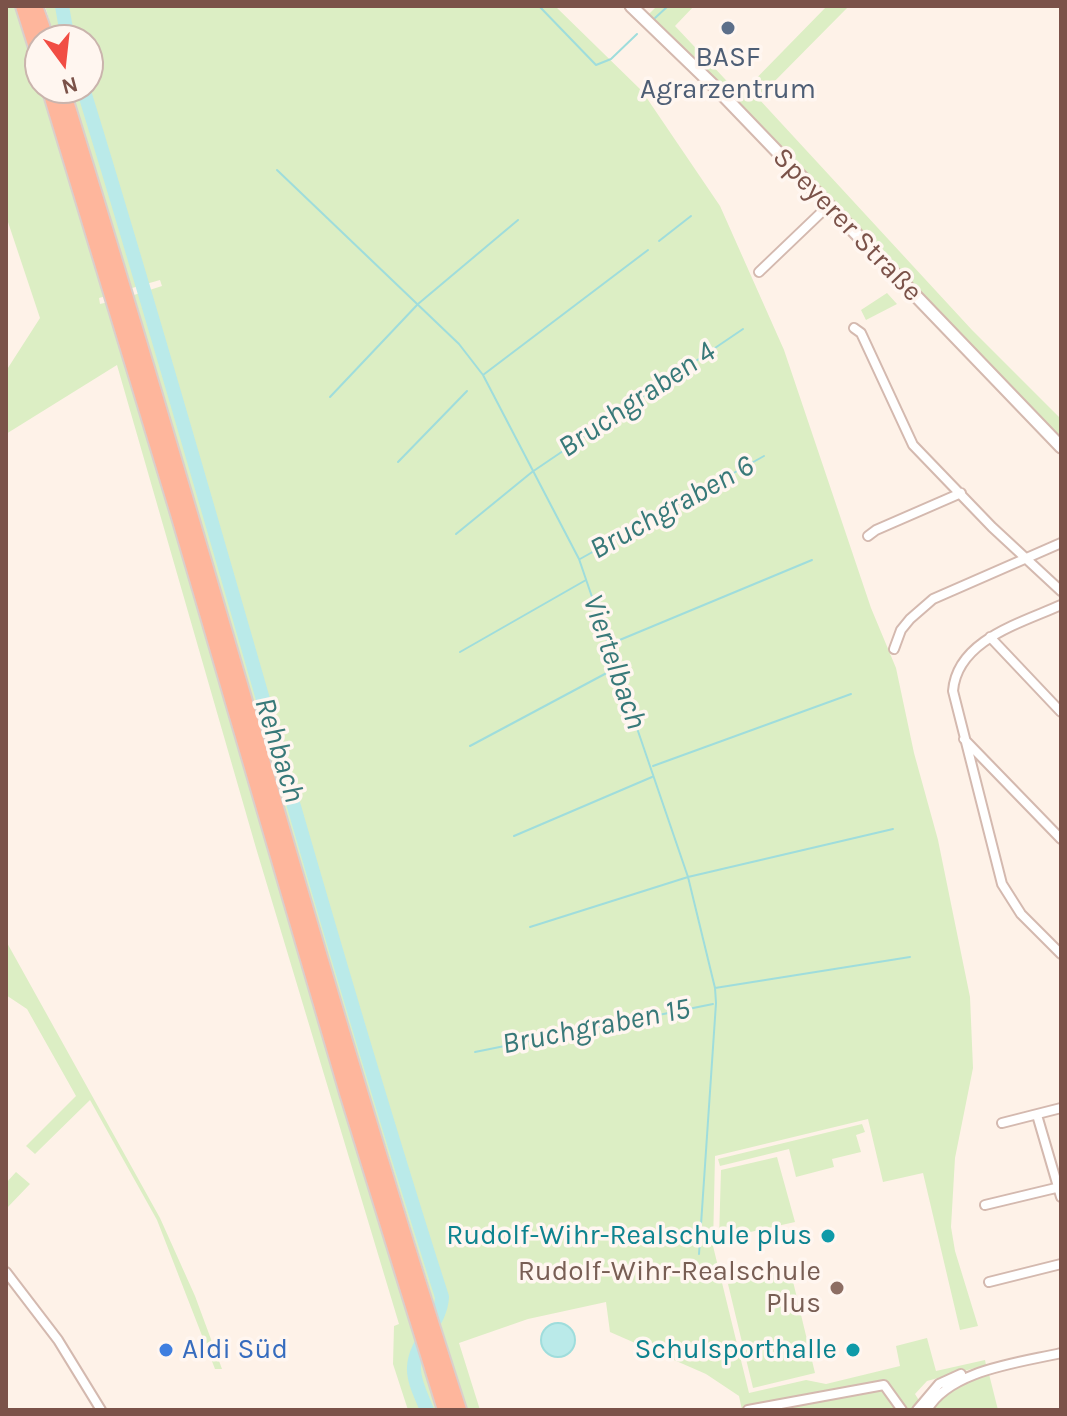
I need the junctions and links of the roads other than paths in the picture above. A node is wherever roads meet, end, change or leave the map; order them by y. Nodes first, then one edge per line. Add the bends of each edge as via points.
1 (631, 6) edge
2 (54, 104) edge
3 (67, 104) edge
4 (828, 206) junction
5 (759, 272) dead end
6 (854, 328) dead end
7 (1061, 447) edge
8 (961, 493) junction
9 (868, 536) dead end
10 (1061, 543) edge
11 (1027, 558) junction
12 (1061, 591) edge
13 (1061, 605) edge
14 (990, 637) junction
15 (894, 649) dead end
16 (1061, 712) edge
17 (964, 738) junction
18 (1061, 839) edge
19 (1061, 954) edge
20 (1061, 1108) edge
21 (1037, 1115) junction
22 (1002, 1123) dead end
23 (1060, 1190) edge
24 (985, 1205) dead end
25 (1061, 1264) edge
26 (6, 1272) edge
27 (989, 1282) dead end
28 (428, 1334) junction
29 (1061, 1353) edge
30 (988, 1370) junction
31 (748, 1409) edge
32 (101, 1410) edge
33 (445, 1410) edge
34 (459, 1410) edge
35 (902, 1410) edge
36 (917, 1410) edge
37 (927, 1410) edge

1 - 4 street, Speyerer Straße
2 - 28 highway via 298,929
3 - 28 highway via 429,1318
4 - 5 street
4 - 7 street, Speyerer Straße
6 - 8 street via 913,445
8 - 9 street
8 - 11 street
10 - 11 street
11 - 12 street
11 - 15 street via 922,607 901,630
13 - 14 street
14 - 16 street
14 - 17 street via 964,659 954,680
17 - 18 street
17 - 19 street via 1002,884 1021,914
20 - 21 street
21 - 22 street
21 - 23 street
23 - 24 street
25 - 27 street
26 - 32 street via 58,1340
28 - 33 highway via 427,1351
28 - 34 highway
29 - 30 street
30 - 36 street via 947,1380
30 - 37 street via 949,1385
31 - 35 street via 884,1385

